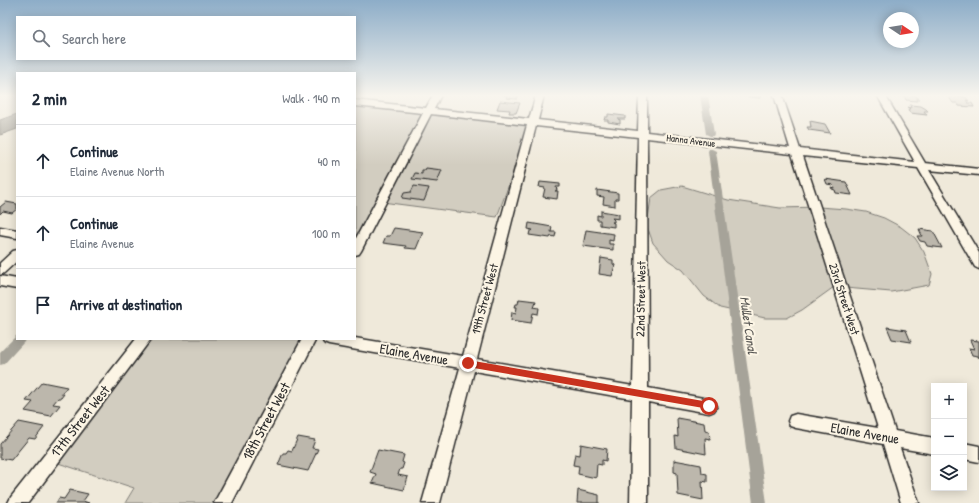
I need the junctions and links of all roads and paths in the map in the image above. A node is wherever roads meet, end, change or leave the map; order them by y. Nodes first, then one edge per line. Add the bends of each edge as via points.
1 (424, 118) edge
2 (499, 118) edge
3 (533, 118) edge
4 (643, 118) edge
5 (786, 118) edge
6 (895, 118) edge
7 (532, 122) junction
8 (643, 134) junction
9 (797, 152) junction
10 (922, 166) junction
11 (979, 172) edge
12 (0, 231) edge
13 (16, 234) edge
14 (356, 249) edge
15 (16, 255) edge
16 (979, 264) edge
17 (0, 270) edge
18 (0, 281) edge
19 (16, 284) edge
20 (143, 340) edge
21 (308, 340) edge
22 (335, 340) edge
23 (468, 363) junction
24 (640, 393) junction
25 (709, 406) dead end
26 (796, 421) dead end
27 (889, 438) junction
28 (931, 445) edge
29 (967, 452) edge
30 (979, 454) edge
31 (17, 503) edge
32 (223, 503) edge
33 (431, 503) edge
34 (639, 503) edge
35 (910, 503) edge

1 - 14 street
2 - 7 street, Hanna Avenue
3 - 7 street, 19th Street West
4 - 8 street, 22nd Street West
5 - 9 street, 23rd Street West
6 - 10 street
7 - 8 street, Hanna Avenue
7 - 23 street, 19th Street West
8 - 9 street, Hanna Avenue
8 - 24 street, 22nd Street West
9 - 10 street, Hanna Avenue
9 - 27 street, 23rd Street West
10 - 11 street, Hanna Avenue
10 - 16 street
12 - 13 street
15 - 17 street
18 - 19 street
20 - 31 street, 17th Street West
21 - 32 street, 18th Street West
22 - 23 street, Elaine Avenue
23 - 24 street, Elaine Avenue
23 - 33 street, 19th Street West
24 - 25 street, Elaine Avenue
24 - 34 street, 22nd Street West
26 - 27 street, Elaine Avenue
27 - 28 street, Elaine Avenue
27 - 35 street, 23rd Street West
29 - 30 street

